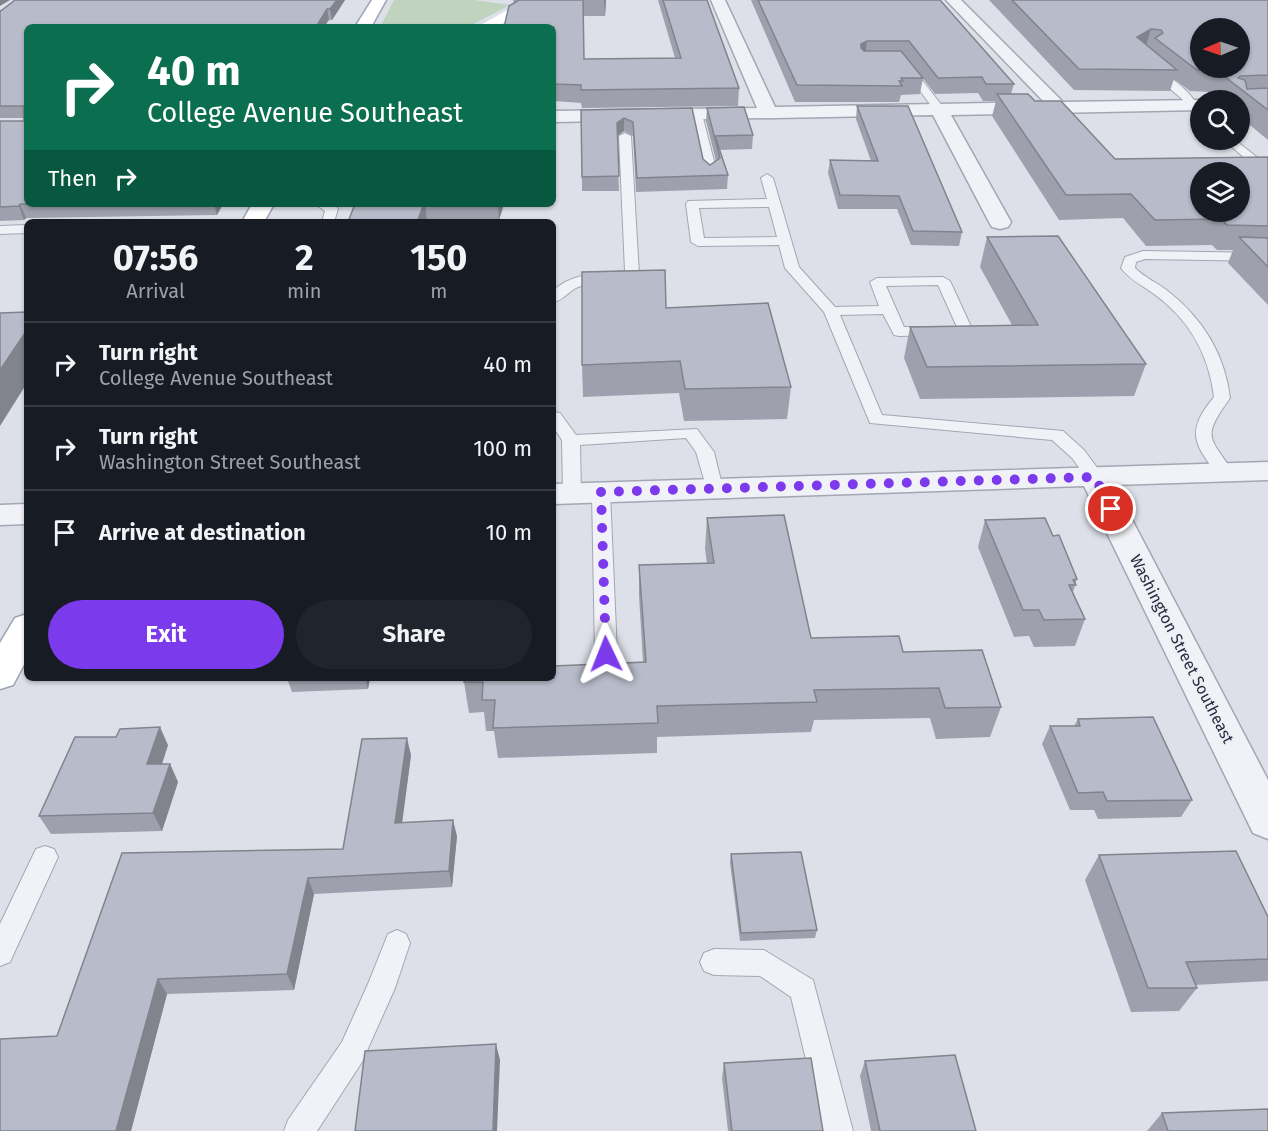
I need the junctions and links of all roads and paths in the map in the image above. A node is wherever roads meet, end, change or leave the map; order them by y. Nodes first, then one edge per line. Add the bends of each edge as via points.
1 (379, 0) edge
2 (536, 0) edge
3 (718, 0) edge
4 (952, 0) edge
5 (365, 24) edge
6 (491, 24) edge
7 (893, 61) edge
8 (1144, 63) edge
9 (1190, 101) edge
10 (1058, 107) junction
11 (1190, 108) edge
12 (939, 110) junction
13 (768, 113) junction
14 (697, 114) junction
15 (556, 117) edge
16 (625, 136) edge
17 (1241, 150) edge
18 (1268, 172) edge
19 (711, 173) edge
20 (767, 178) dead end
21 (774, 202) junction
22 (1000, 222) dead end
23 (24, 229) edge
24 (0, 230) edge
25 (786, 241) junction
26 (1268, 256) edge
27 (556, 295) edge
28 (888, 309) junction
29 (831, 311) junction
30 (556, 420) edge
31 (571, 440) junction
32 (1268, 471) edge
33 (1225, 473) junction
34 (1095, 477) junction
35 (714, 489) junction
36 (575, 493) edge
37 (24, 514) edge
38 (0, 515) edge
39 (24, 632) edge
40 (606, 654) dead end
41 (0, 675) edge
42 (1268, 821) edge
43 (45, 857) dead end
44 (397, 943) dead end
45 (0, 953) edge
46 (714, 962) dead end
47 (299, 1131) edge
48 (838, 1131) edge

1 - 5 main road
2 - 6 main road
3 - 13 street
4 - 10 street
7 - 12 lane via 903,61
8 - 9 lane
10 - 11 street
10 - 12 street
12 - 13 street
12 - 22 street
13 - 14 street
14 - 15 street
14 - 19 lane
16 - 27 lane via 632,275 579,281
17 - 18 lane
20 - 21 lane
21 - 25 lane
21 - 25 lane via 692,204 698,242
23 - 24 lane
25 - 29 lane via 792,268
26 - 33 lane via 1143,255 1130,260 1128,268 1135,278 1160,291 1185,312 1197,327 1222,390 1222,398 1206,415 1203,440
28 - 28 lane via 899,332 966,331 943,281 877,282
28 - 29 lane
29 - 34 lane via 876,419 1057,435
30 - 31 lane
31 - 35 lane via 691,433 705,452
31 - 36 lane
32 - 33 street
33 - 34 street
34 - 35 street
34 - 42 street, Washington Street Southeast
35 - 36 street
36 - 40 lane
37 - 38 street
39 - 41 main road
43 - 45 lane
44 - 47 lane via 352,1052
46 - 48 lane via 764,963 803,989

